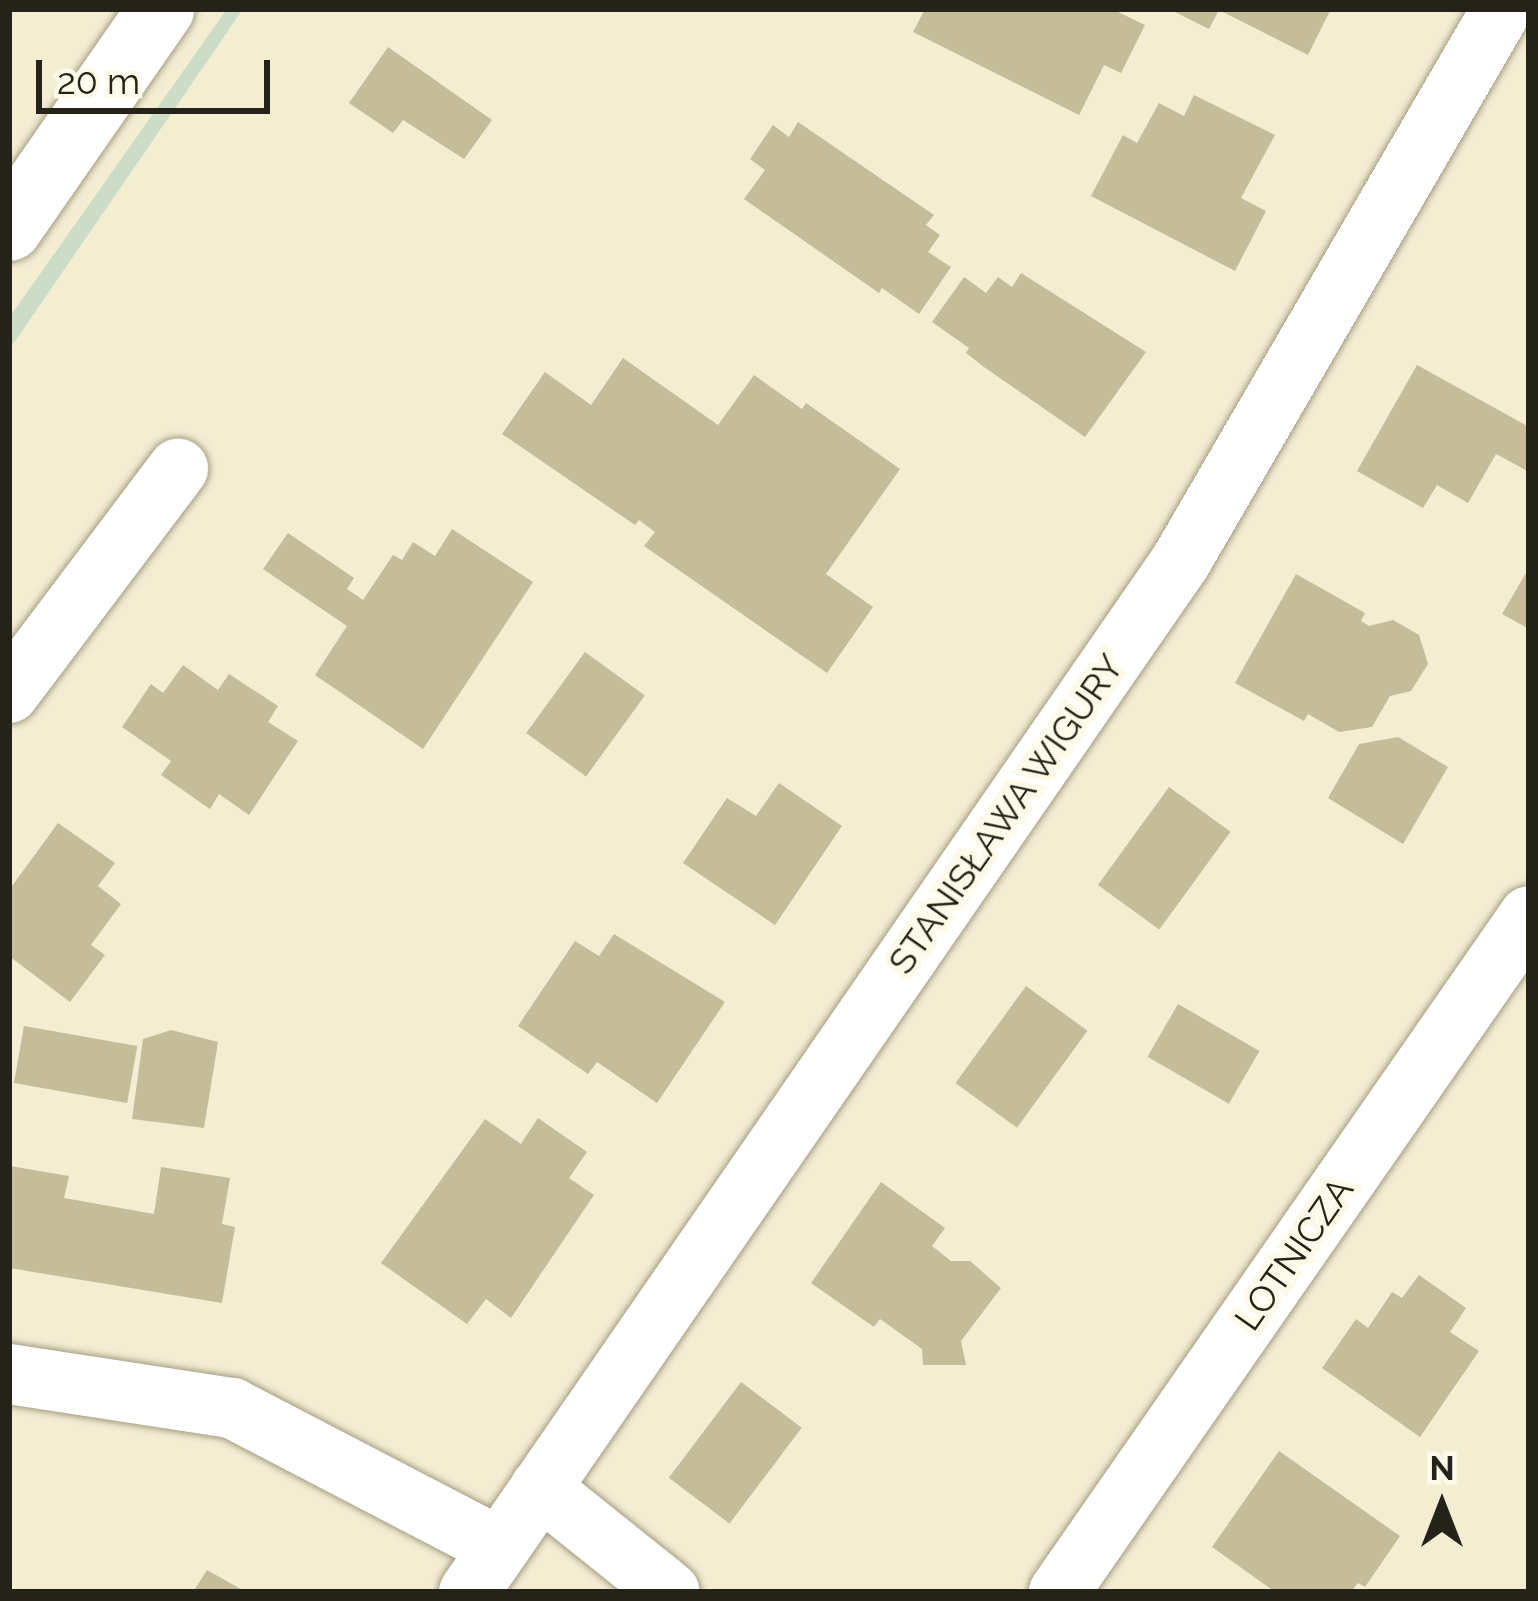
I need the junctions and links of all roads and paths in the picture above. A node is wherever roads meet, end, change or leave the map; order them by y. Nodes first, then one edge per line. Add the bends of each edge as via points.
1 (161, 9) edge
2 (1502, 9) edge
3 (9, 227) edge
4 (178, 470) dead end
5 (9, 693) edge
6 (1529, 916) edge
7 (9, 1374) edge
8 (540, 1488) junction
9 (484, 1569) edge
10 (670, 1592) edge
11 (1059, 1592) edge

1 - 3 street
2 - 8 street, STANISŁAWA WIGURY via 1181,561
4 - 5 street
6 - 11 street, LOTNICZA
7 - 9 street via 232,1408
8 - 9 street, STANISŁAWA WIGURY
8 - 10 street

